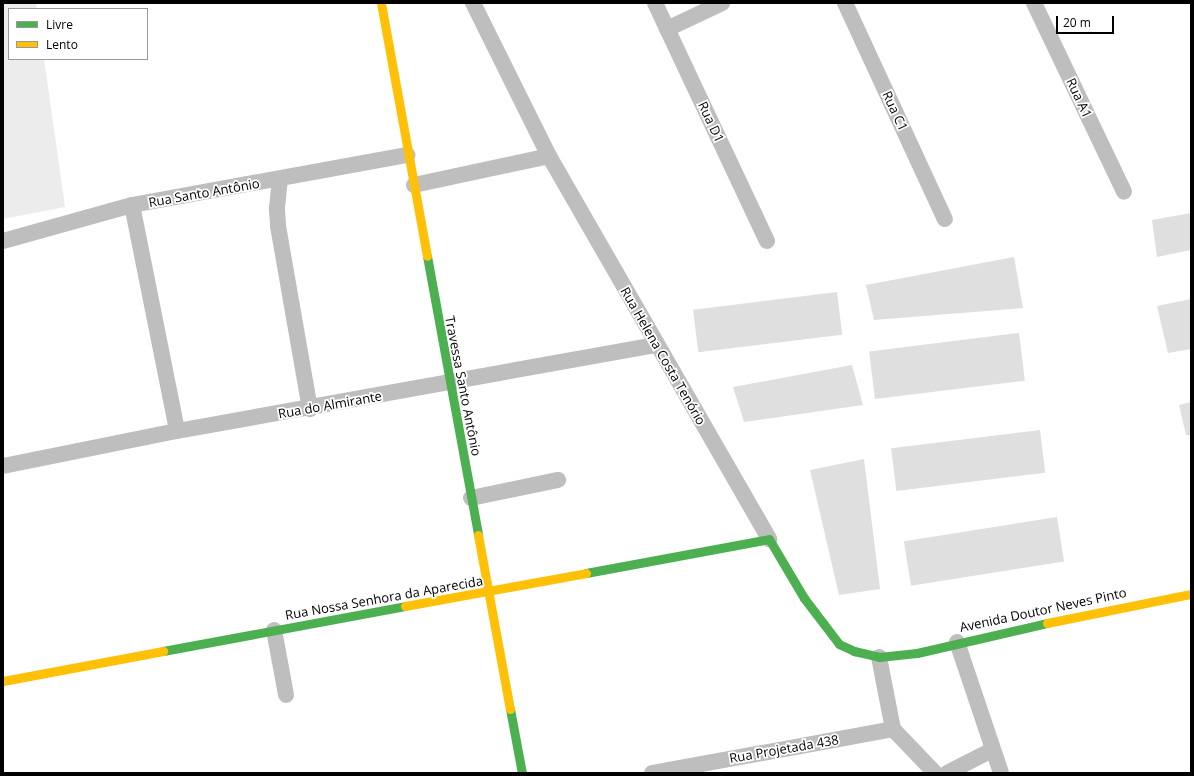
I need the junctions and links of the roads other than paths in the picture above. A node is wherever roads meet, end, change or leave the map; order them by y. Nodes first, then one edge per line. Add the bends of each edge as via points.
1 (381, 3) edge
2 (473, 3) edge
3 (655, 3) edge
4 (722, 3) edge
5 (845, 3) edge
6 (1034, 3) edge
7 (667, 29) junction
8 (408, 155) junction
9 (549, 156) junction
10 (280, 179) junction
11 (414, 185) junction
12 (1124, 192) dead end
13 (132, 205) junction
14 (945, 219) dead end
15 (3, 241) edge
16 (767, 241) dead end
17 (656, 345) junction
18 (449, 384) junction
19 (310, 409) junction
20 (177, 431) junction
21 (3, 466) edge
22 (558, 480) dead end
23 (471, 498) junction
24 (769, 540) junction
25 (491, 592) junction
26 (1191, 594) edge
27 (274, 630) junction
28 (957, 642) junction
29 (900, 656) joint
30 (879, 657) junction
31 (3, 681) edge
32 (286, 695) dead end
33 (893, 729) junction
34 (992, 750) junction
35 (522, 773) edge
36 (652, 773) edge
37 (935, 773) edge
38 (947, 773) edge
39 (1001, 773) edge

1 - 8 street, Travessa Santo Antônio
2 - 9 street, Rua Helena Costa Tenório
3 - 7 street, Rua D1
4 - 7 street
5 - 14 street, Rua C1
6 - 12 street, Rua A1
7 - 16 street, Rua D1
8 - 10 street, Rua Santo Antônio
8 - 11 street, Travessa Santo Antônio
9 - 11 street
9 - 17 street, Rua Helena Costa Tenório
10 - 13 street, Rua Santo Antônio
10 - 19 street via 278,226
11 - 18 street, Travessa Santo Antônio
13 - 15 street, Rua Santo Antônio
13 - 20 street
17 - 18 street, Rua do Almirante
17 - 24 street, Rua Helena Costa Tenório
18 - 19 street, Rua do Almirante
18 - 23 street, Travessa Santo Antônio
19 - 20 street, Rua do Almirante
20 - 21 street, Rua do Almirante
22 - 23 street
23 - 25 street, Travessa Santo Antônio
24 - 25 street, Rua Nossa Senhora da Aparecida
24 - 30 street, Rua Helena Costa Tenório via 804,598 839,644 854,651
25 - 27 street, Rua Nossa Senhora da Aparecida
25 - 35 street, Travessa Santo Antônio
26 - 28 street, Avenida Doutor Neves Pinto via 1092,612
27 - 31 street, Rua Nossa Senhora da Aparecida
27 - 32 street
28 - 29 street, Avenida Doutor Neves Pinto
28 - 34 street
29 - 30 street, Rua Helena Costa Tenório
30 - 33 street
33 - 36 street, Rua Projetada 438
33 - 37 street
34 - 38 street
34 - 39 street

